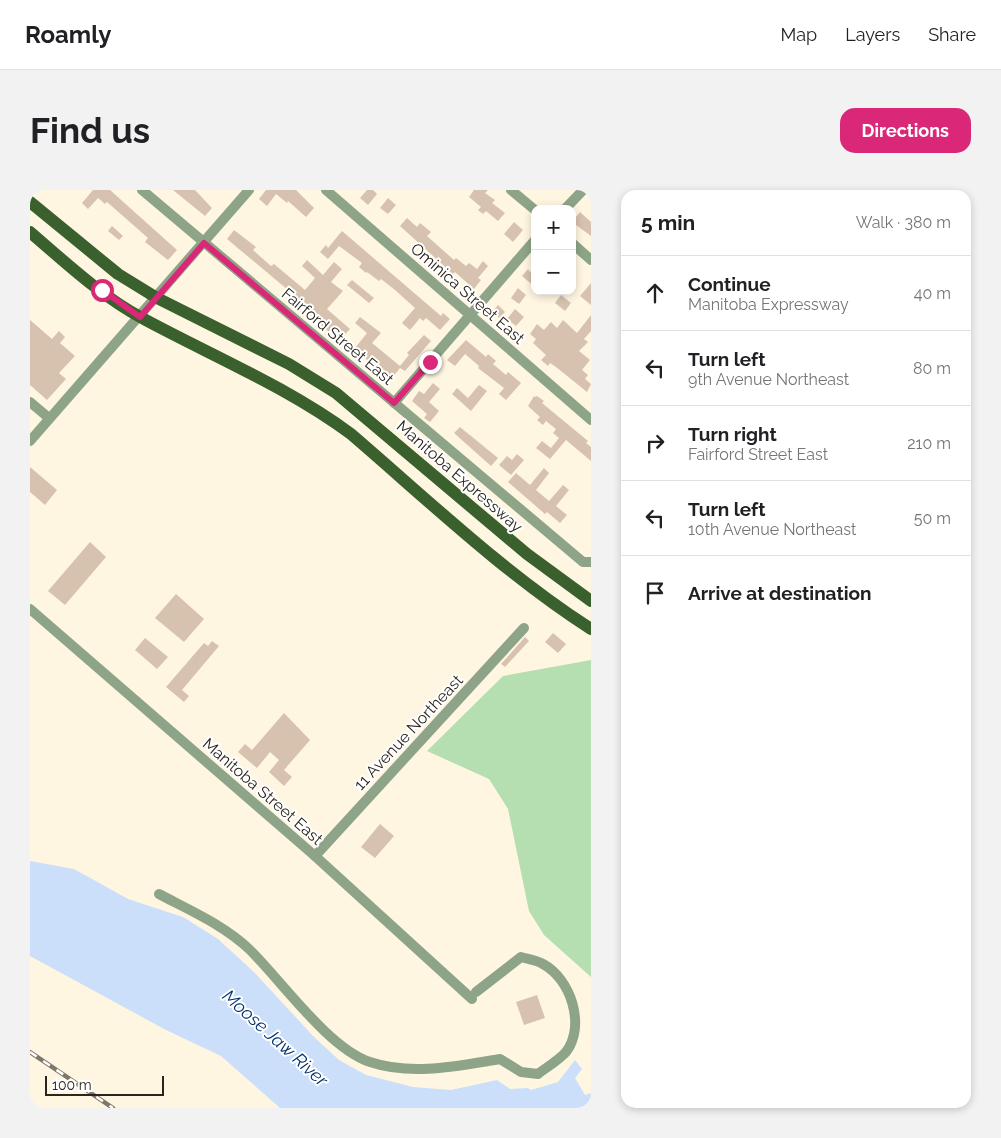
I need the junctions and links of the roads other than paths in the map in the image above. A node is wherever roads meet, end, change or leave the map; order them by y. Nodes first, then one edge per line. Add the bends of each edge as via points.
1 (142, 190) edge
2 (249, 190) edge
3 (326, 190) edge
4 (511, 190) edge
5 (583, 190) edge
6 (30, 202) edge
7 (569, 205) edge
8 (531, 207) edge
9 (30, 232) edge
10 (204, 243) junction
11 (531, 245) edge
12 (576, 247) edge
13 (591, 260) edge
14 (157, 298) junction
15 (470, 314) junction
16 (140, 317) junction
17 (30, 402) edge
18 (394, 403) junction
19 (49, 418) junction
20 (591, 420) edge
21 (30, 441) edge
22 (587, 562) edge
23 (591, 601) edge
24 (30, 609) edge
25 (524, 628) dead end
26 (591, 629) edge
27 (315, 856) junction
28 (159, 894) dead end

1 - 10 street, Fairford Street East
2 - 10 street
3 - 15 street, Ominica Street East
4 - 8 street
5 - 7 street
6 - 14 main road, Manitoba Expressway via 91,255
9 - 16 main road via 78,273
10 - 14 street
10 - 18 street, Fairford Street East
11 - 15 street
12 - 13 street
14 - 16 street
14 - 23 main road, Manitoba Expressway via 289,364 336,393 527,554
15 - 18 street
15 - 20 street, Ominica Street East
16 - 19 street
16 - 26 main road via 284,390 329,418 506,566
17 - 19 street
18 - 22 street, Fairford Street East
19 - 21 street
24 - 27 street, Manitoba Street East
25 - 27 street, 11 Avenue Northeast
27 - 28 street, Manitoba Street East via 474,996 521,957 544,964 565,985 574,1007 575,1034 565,1053 538,1074 521,1072 500,1059 445,1068 404,1070 370,1062 353,1055 311,1017 248,948 206,919

